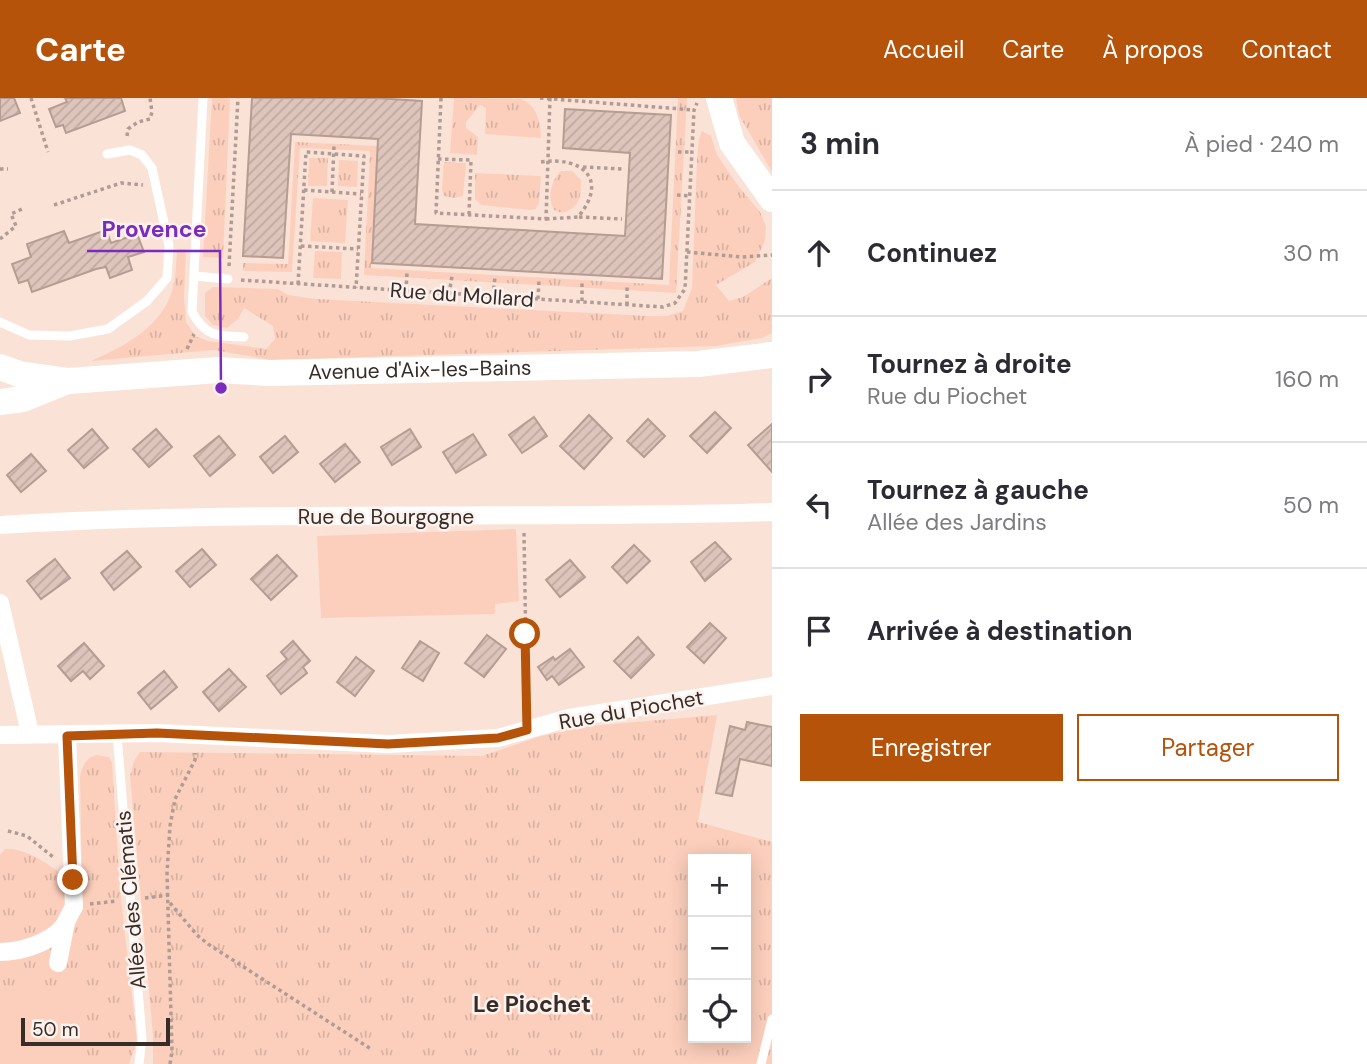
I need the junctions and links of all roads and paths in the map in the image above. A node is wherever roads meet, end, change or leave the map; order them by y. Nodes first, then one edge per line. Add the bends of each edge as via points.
1 (31, 98) edge
2 (150, 98) edge
3 (203, 98) edge
4 (237, 98) edge
5 (441, 98) edge
6 (540, 98) edge
7 (550, 98) edge
8 (699, 98) edge
9 (719, 98) edge
10 (695, 110) junction
11 (334, 146) dead end
12 (131, 150) junction
13 (48, 152) dead end
14 (678, 152) dead end
15 (692, 152) junction
16 (107, 154) dead end
17 (333, 154) junction
18 (438, 159) junction
19 (548, 161) junction
20 (541, 162) dead end
21 (583, 167) junction
22 (0, 169) edge
23 (8, 169) dead end
24 (623, 169) dead end
25 (156, 185) junction
26 (304, 190) junction
27 (332, 192) junction
28 (361, 194) junction
29 (677, 195) dead end
30 (690, 196) junction
31 (772, 199) edge
32 (54, 205) dead end
33 (22, 209) dead end
34 (469, 214) junction
35 (578, 217) junction
36 (546, 219) junction
37 (622, 219) dead end
38 (0, 239) edge
39 (300, 246) junction
40 (358, 249) junction
41 (687, 252) junction
42 (772, 255) edge
43 (407, 272) dead end
44 (194, 276) junction
45 (452, 276) dead end
46 (495, 277) dead end
47 (228, 279) junction
48 (539, 280) dead end
49 (582, 282) dead end
50 (298, 284) junction
51 (627, 285) dead end
52 (356, 288) junction
53 (406, 291) junction
54 (449, 294) junction
55 (493, 296) junction
56 (538, 299) junction
57 (582, 302) junction
58 (627, 305) junction
59 (0, 322) edge
60 (244, 337) dead end
61 (772, 355) edge
62 (0, 368) edge
63 (69, 381) junction
64 (0, 402) edge
65 (772, 512) edge
66 (524, 516) junction
67 (0, 525) edge
68 (0, 603) edge
69 (772, 686) edge
70 (527, 730) junction
71 (30, 733) junction
72 (0, 734) edge
73 (117, 735) junction
74 (197, 735) junction
75 (67, 736) junction
76 (8, 831) dead end
77 (73, 880) junction
78 (169, 902) junction
79 (66, 921) junction
80 (0, 952) edge
81 (58, 963) dead end
82 (772, 1019) edge
83 (371, 1049) dead end
84 (139, 1064) edge
85 (170, 1064) edge
86 (761, 1064) edge

1 - 13 path
2 - 12 path via 150,119 128,129
3 - 44 lane
4 - 47 path
5 - 18 path
6 - 7 path
7 - 10 path
7 - 19 path
8 - 10 path
9 - 31 main road via 732,142
10 - 15 path
11 - 17 path
12 - 16 lane
12 - 25 lane via 152,168
14 - 15 path
15 - 30 path
17 - 26 path via 306,152
17 - 27 path
17 - 28 path via 363,156
18 - 34 path via 436,213
18 - 34 path via 474,160
19 - 20 path
19 - 21 path
19 - 36 path
21 - 24 path
21 - 35 path via 591,192
22 - 23 path
25 - 32 path via 121,183
25 - 59 lane via 169,246 167,278 147,301 108,329 70,336 29,335
26 - 27 path
26 - 39 path
27 - 28 path
28 - 40 path
29 - 30 path
30 - 41 path
33 - 38 path via 11,214 16,226
34 - 36 path
35 - 36 path
35 - 37 path
39 - 40 path
39 - 50 path
40 - 52 path
41 - 42 path
41 - 58 path, Rue du Mollard via 685,289 675,303
43 - 53 path
44 - 47 lane
44 - 60 lane via 192,312 201,327 215,336
45 - 54 path
46 - 55 path
47 - 50 path, Rue du Mollard
48 - 56 path
49 - 57 path
50 - 52 path, Rue du Mollard
51 - 58 path
52 - 53 path, Rue du Mollard
53 - 54 path, Rue du Mollard
54 - 55 path, Rue du Mollard
55 - 56 path, Rue du Mollard
56 - 57 path, Rue du Mollard
57 - 58 path, Rue du Mollard
61 - 63 main road, Avenue d'Aix-les-Bains via 698,364 357,372 218,370
62 - 63 main road, Avenue d'Aix-les-Bains
63 - 64 main road, Avenue d'Aix-les-Bains via 23,399
65 - 66 street, Rue de Bourgogne
66 - 67 street, Rue de Bourgogne via 104,519
66 - 70 path
68 - 71 street
69 - 70 street, Rue du Piochet
70 - 74 street, Rue du Piochet via 498,738 388,744
71 - 72 street, Rue du Piochet
71 - 75 street, Rue du Piochet
73 - 74 street, Rue du Piochet
73 - 75 street, Rue du Piochet
73 - 84 lane, Allée des Clématis via 142,1038
74 - 78 path via 195,760 176,799 170,826
75 - 77 street
76 - 77 path via 40,844
77 - 79 street via 74,906
78 - 83 path via 208,944
78 - 85 path
79 - 80 street via 48,939
79 - 81 street
82 - 86 lane

